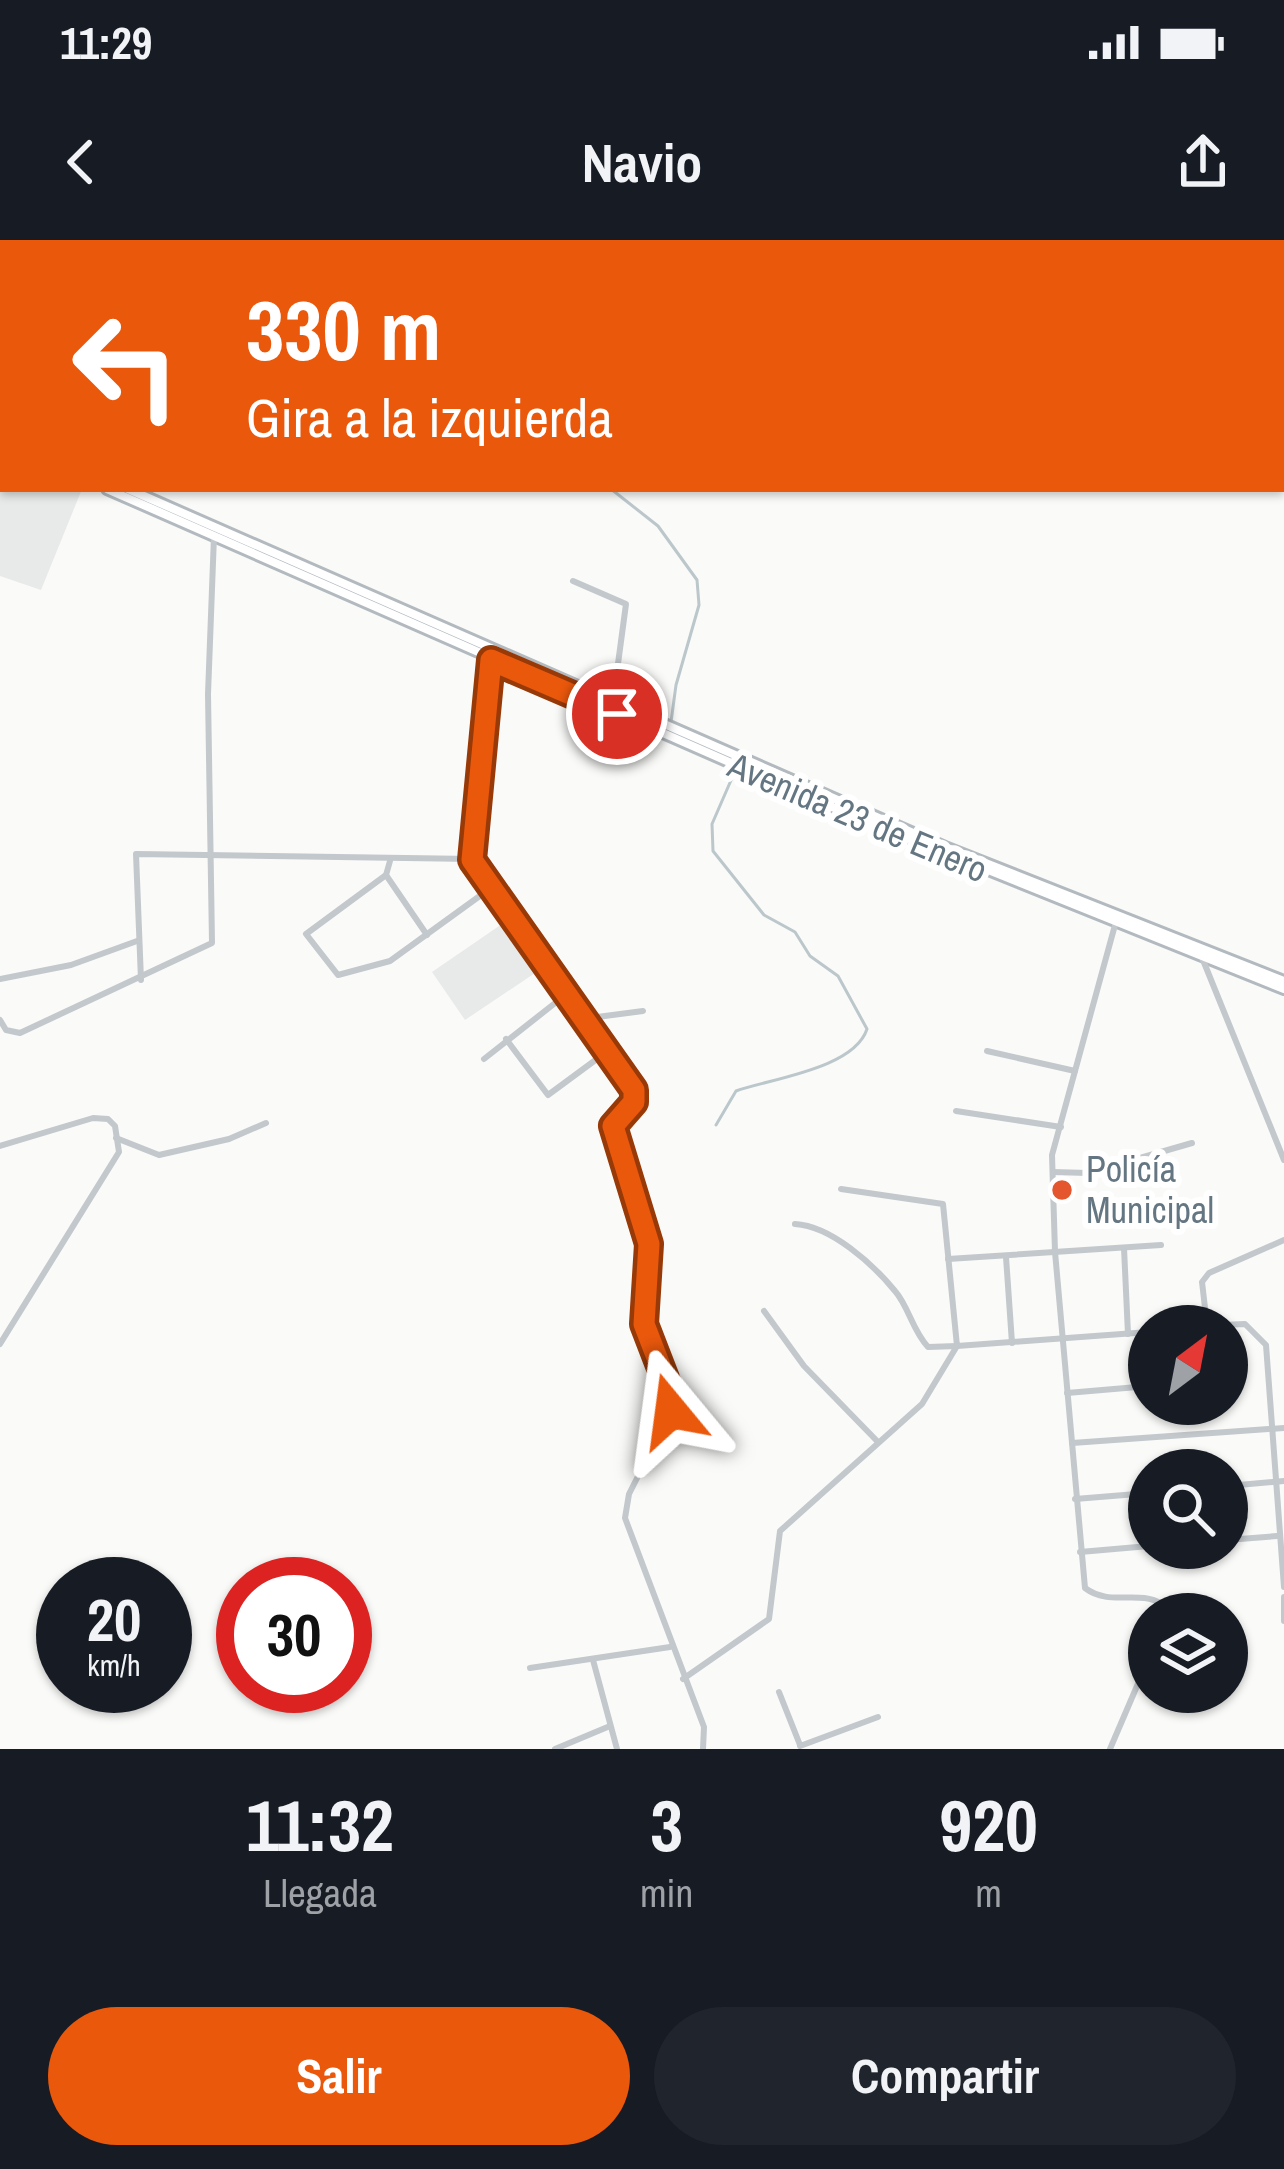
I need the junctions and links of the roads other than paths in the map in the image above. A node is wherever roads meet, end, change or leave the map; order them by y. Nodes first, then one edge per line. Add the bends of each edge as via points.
1 (113, 492) edge
2 (135, 492) edge
3 (214, 536) junction
4 (573, 581) dead end
5 (492, 656) junction
6 (613, 705) junction
7 (211, 856) junction
8 (472, 860) junction
9 (390, 861) junction
10 (386, 875) junction
11 (488, 890) junction
12 (1115, 925) junction
13 (427, 935) junction
14 (136, 941) junction
15 (1203, 960) junction
16 (0, 979) edge
17 (141, 980) junction
18 (1284, 985) edge
19 (564, 996) junction
20 (643, 1011) dead end
21 (582, 1019) junction
22 (0, 1020) edge
23 (506, 1039) junction
24 (987, 1051) dead end
25 (605, 1053) junction
26 (484, 1059) dead end
27 (1076, 1071) junction
28 (956, 1112) dead end
29 (266, 1123) dead end
30 (1061, 1127) junction
31 (116, 1138) junction
32 (1192, 1143) dead end
33 (0, 1146) edge
34 (1284, 1160) edge
35 (1053, 1172) junction
36 (841, 1189) dead end
37 (795, 1224) dead end
38 (1284, 1240) edge
39 (1161, 1245) dead end
40 (1124, 1248) junction
41 (1054, 1252) junction
42 (1006, 1256) junction
43 (948, 1259) junction
44 (1205, 1305) edge
45 (764, 1311) dead end
46 (1248, 1326) edge
47 (1128, 1335) joint
48 (1062, 1339) junction
49 (1012, 1343) junction
50 (0, 1344) edge
51 (957, 1346) junction
52 (1128, 1389) edge
53 (1067, 1393) junction
54 (1284, 1428) edge
55 (1271, 1429) junction
56 (878, 1442) junction
57 (1071, 1443) junction
58 (1284, 1481) edge
59 (1274, 1482) junction
60 (1248, 1484) edge
61 (1128, 1494) edge
62 (1076, 1499) junction
63 (1278, 1536) junction
64 (1248, 1538) edge
65 (1128, 1548) edge
66 (1080, 1552) junction
67 (1284, 1587) edge
68 (1284, 1597) edge
69 (1128, 1599) edge
70 (1284, 1621) edge
71 (670, 1647) junction
72 (593, 1660) junction
73 (530, 1668) dead end
74 (683, 1679) junction
75 (779, 1692) dead end
76 (1128, 1707) edge
77 (878, 1718) dead end
78 (610, 1726) junction
79 (800, 1747) edge
80 (555, 1749) edge
81 (617, 1749) edge
82 (703, 1749) edge
83 (1110, 1749) edge

1 - 3 main road, Avenida 23 de Enero
2 - 5 main road, Avenida 23 de Enero
3 - 5 main road, Avenida 23 de Enero
3 - 7 street
4 - 6 street via 626,604
5 - 6 main road, Avenida 23 de Enero
5 - 8 street
5 - 12 main road, Avenida 23 de Enero
6 - 18 main road, Avenida 23 de Enero
7 - 9 street
7 - 14 street via 136,854
7 - 17 street via 212,943
8 - 9 street
8 - 11 street
9 - 10 street
10 - 13 street
10 - 13 street via 306,934 338,975 390,961
11 - 13 street
11 - 19 street
12 - 15 main road, Avenida 23 de Enero
12 - 27 street
14 - 16 street
14 - 17 street
15 - 18 main road, Avenida 23 de Enero
15 - 34 street
17 - 22 street via 20,1033
19 - 21 street
19 - 23 street
20 - 21 street
21 - 25 street
23 - 25 street via 548,1095
23 - 26 street
24 - 27 street
25 - 71 street via 636,1095 613,1126 649,1244 644,1324 671,1394 625,1518
27 - 30 street
28 - 30 street
29 - 31 street via 158,1155
30 - 35 street
31 - 33 street via 108,1119 93,1118
31 - 50 street via 116,1161
32 - 35 street via 1088,1173
35 - 41 street
36 - 43 street via 943,1204
37 - 51 street via 834,1237 881,1276 928,1347
38 - 44 street via 1209,1273
39 - 40 street
40 - 41 street
40 - 47 street
41 - 42 street
41 - 48 street
42 - 43 street
42 - 49 street
43 - 51 street
45 - 56 street
46 - 55 street via 1266,1346
47 - 48 street
48 - 49 street
48 - 53 street
49 - 51 street
51 - 56 street via 922,1404
52 - 53 street
53 - 57 street
54 - 55 street
55 - 57 street
55 - 59 street
56 - 74 street via 779,1531 772,1611 762,1627
57 - 62 street
58 - 59 street
59 - 60 street
59 - 63 street
61 - 62 street
62 - 66 street
63 - 64 street
63 - 67 street
65 - 66 street
66 - 69 street via 1085,1588
68 - 70 street
71 - 72 street
71 - 74 street
72 - 73 street
72 - 78 street
74 - 82 street via 704,1727
75 - 79 street
76 - 83 street
77 - 79 street
78 - 80 street
78 - 81 street

